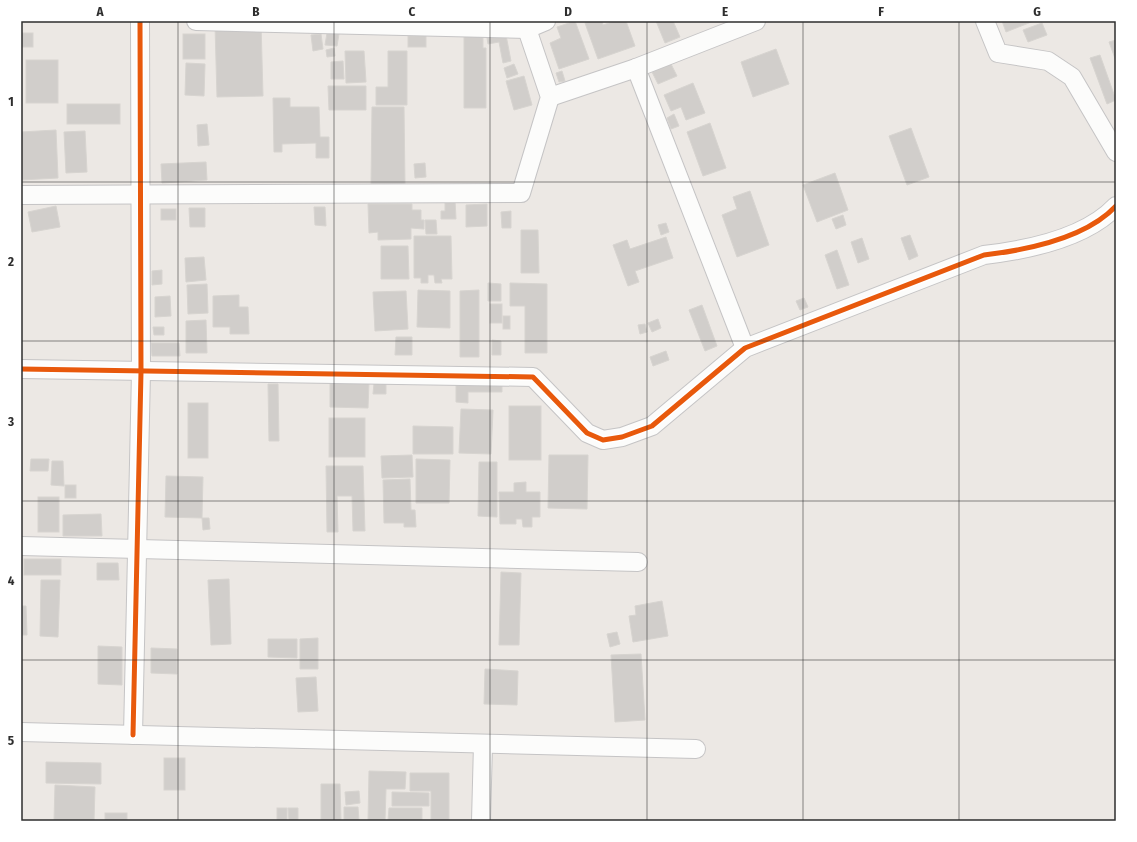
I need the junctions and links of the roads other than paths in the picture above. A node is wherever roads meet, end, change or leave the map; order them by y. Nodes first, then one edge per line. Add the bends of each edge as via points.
1 (140, 21) edge
2 (196, 21) edge
3 (546, 21) edge
4 (756, 21) edge
5 (985, 21) edge
6 (527, 29) junction
7 (636, 68) junction
8 (550, 97) junction
9 (1116, 152) edge
10 (140, 193) junction
11 (21, 195) edge
12 (1116, 206) edge
13 (745, 348) junction
14 (21, 369) edge
15 (141, 372) junction
16 (21, 546) edge
17 (137, 549) junction
18 (638, 562) dead end
19 (21, 732) edge
20 (133, 735) junction
21 (483, 744) junction
22 (696, 749) dead end
23 (481, 821) edge

1 - 10 street
2 - 6 street
3 - 6 street
4 - 7 street
5 - 9 street via 998,53 1048,61 1072,77
6 - 8 street
7 - 8 street
7 - 13 street
8 - 10 street via 521,193
10 - 11 street
10 - 15 street
12 - 13 street via 1106,217 1077,233 1028,247 984,255
13 - 15 street via 652,426 622,437 603,440 587,434 532,377
14 - 15 street
15 - 17 street
16 - 17 street
17 - 18 street
17 - 20 street
19 - 20 street
20 - 21 street
21 - 22 street
21 - 23 street

